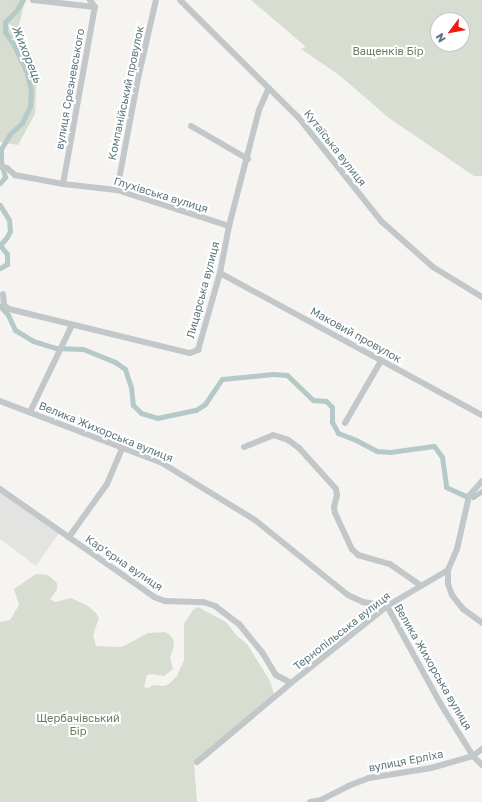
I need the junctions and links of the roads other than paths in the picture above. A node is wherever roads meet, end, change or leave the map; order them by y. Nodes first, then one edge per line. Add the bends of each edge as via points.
1 (33, 0) edge
2 (90, 0) edge
3 (156, 0) edge
4 (180, 0) edge
5 (95, 7) junction
6 (269, 88) junction
7 (191, 126) dead end
8 (248, 158) junction
9 (0, 167) edge
10 (63, 184) junction
11 (117, 190) junction
12 (229, 226) junction
13 (220, 273) junction
14 (3, 294) dead end
15 (482, 297) edge
16 (72, 325) junction
17 (381, 361) junction
18 (0, 401) edge
19 (30, 412) junction
20 (482, 415) edge
21 (345, 423) dead end
22 (244, 447) dead end
23 (122, 448) junction
24 (482, 480) edge
25 (0, 489) edge
26 (69, 537) junction
27 (448, 570) junction
28 (420, 585) junction
29 (387, 606) junction
30 (482, 623) edge
31 (291, 683) junction
32 (482, 749) edge
33 (474, 756) junction
34 (197, 762) dead end
35 (482, 765) edge
36 (310, 802) edge

1 - 5 street
2 - 5 street
3 - 11 street, Компанійський провулок
4 - 6 street, Кутаїська вулиця
5 - 10 street, вулиця Срезневського
6 - 8 street, Лицарська вулиця via 259,110
6 - 15 street, Кутаїська вулиця via 298,117 381,221 433,267
7 - 8 street
8 - 12 street, Лицарська вулиця
9 - 10 street, Глухівська вулиця via 7,168 15,175
10 - 11 street, Глухівська вулиця
11 - 12 street, Глухівська вулиця
12 - 13 street, Лицарська вулиця
13 - 16 street, Лицарська вулиця via 198,350 190,353
13 - 17 street, Маковий провулок
14 - 16 street, Лицарська вулиця via 4,305 9,309
16 - 19 street
17 - 20 street, Маковий провулок
17 - 21 street
18 - 19 street, Велика Жихорська вулиця
19 - 23 street, Велика Жихорська вулиця
22 - 28 street via 273,435 288,440 299,448 336,489 335,513 352,549 358,555 390,564
23 - 26 street via 107,484
23 - 29 street, Велика Жихорська вулиця via 162,463 255,520 348,595 364,602
24 - 27 street via 469,496 457,549
25 - 26 street, Кар’єрна вулиця
26 - 31 street, Кар’єрна вулиця via 154,598 165,601 203,602 215,606 239,624 262,652 276,675
27 - 28 street, Тернопільська вулиця
27 - 30 street via 448,584 452,595 462,609
28 - 29 street, Тернопільська вулиця
29 - 31 street, Тернопільська вулиця
29 - 33 street, Велика Жихорська вулиця via 440,703
31 - 34 street, Тернопільська вулиця
32 - 33 street, вулиця Ерліха
33 - 35 street, Велика Жихорська вулиця
33 - 36 street, вулиця Ерліха via 431,768 369,778 321,800

